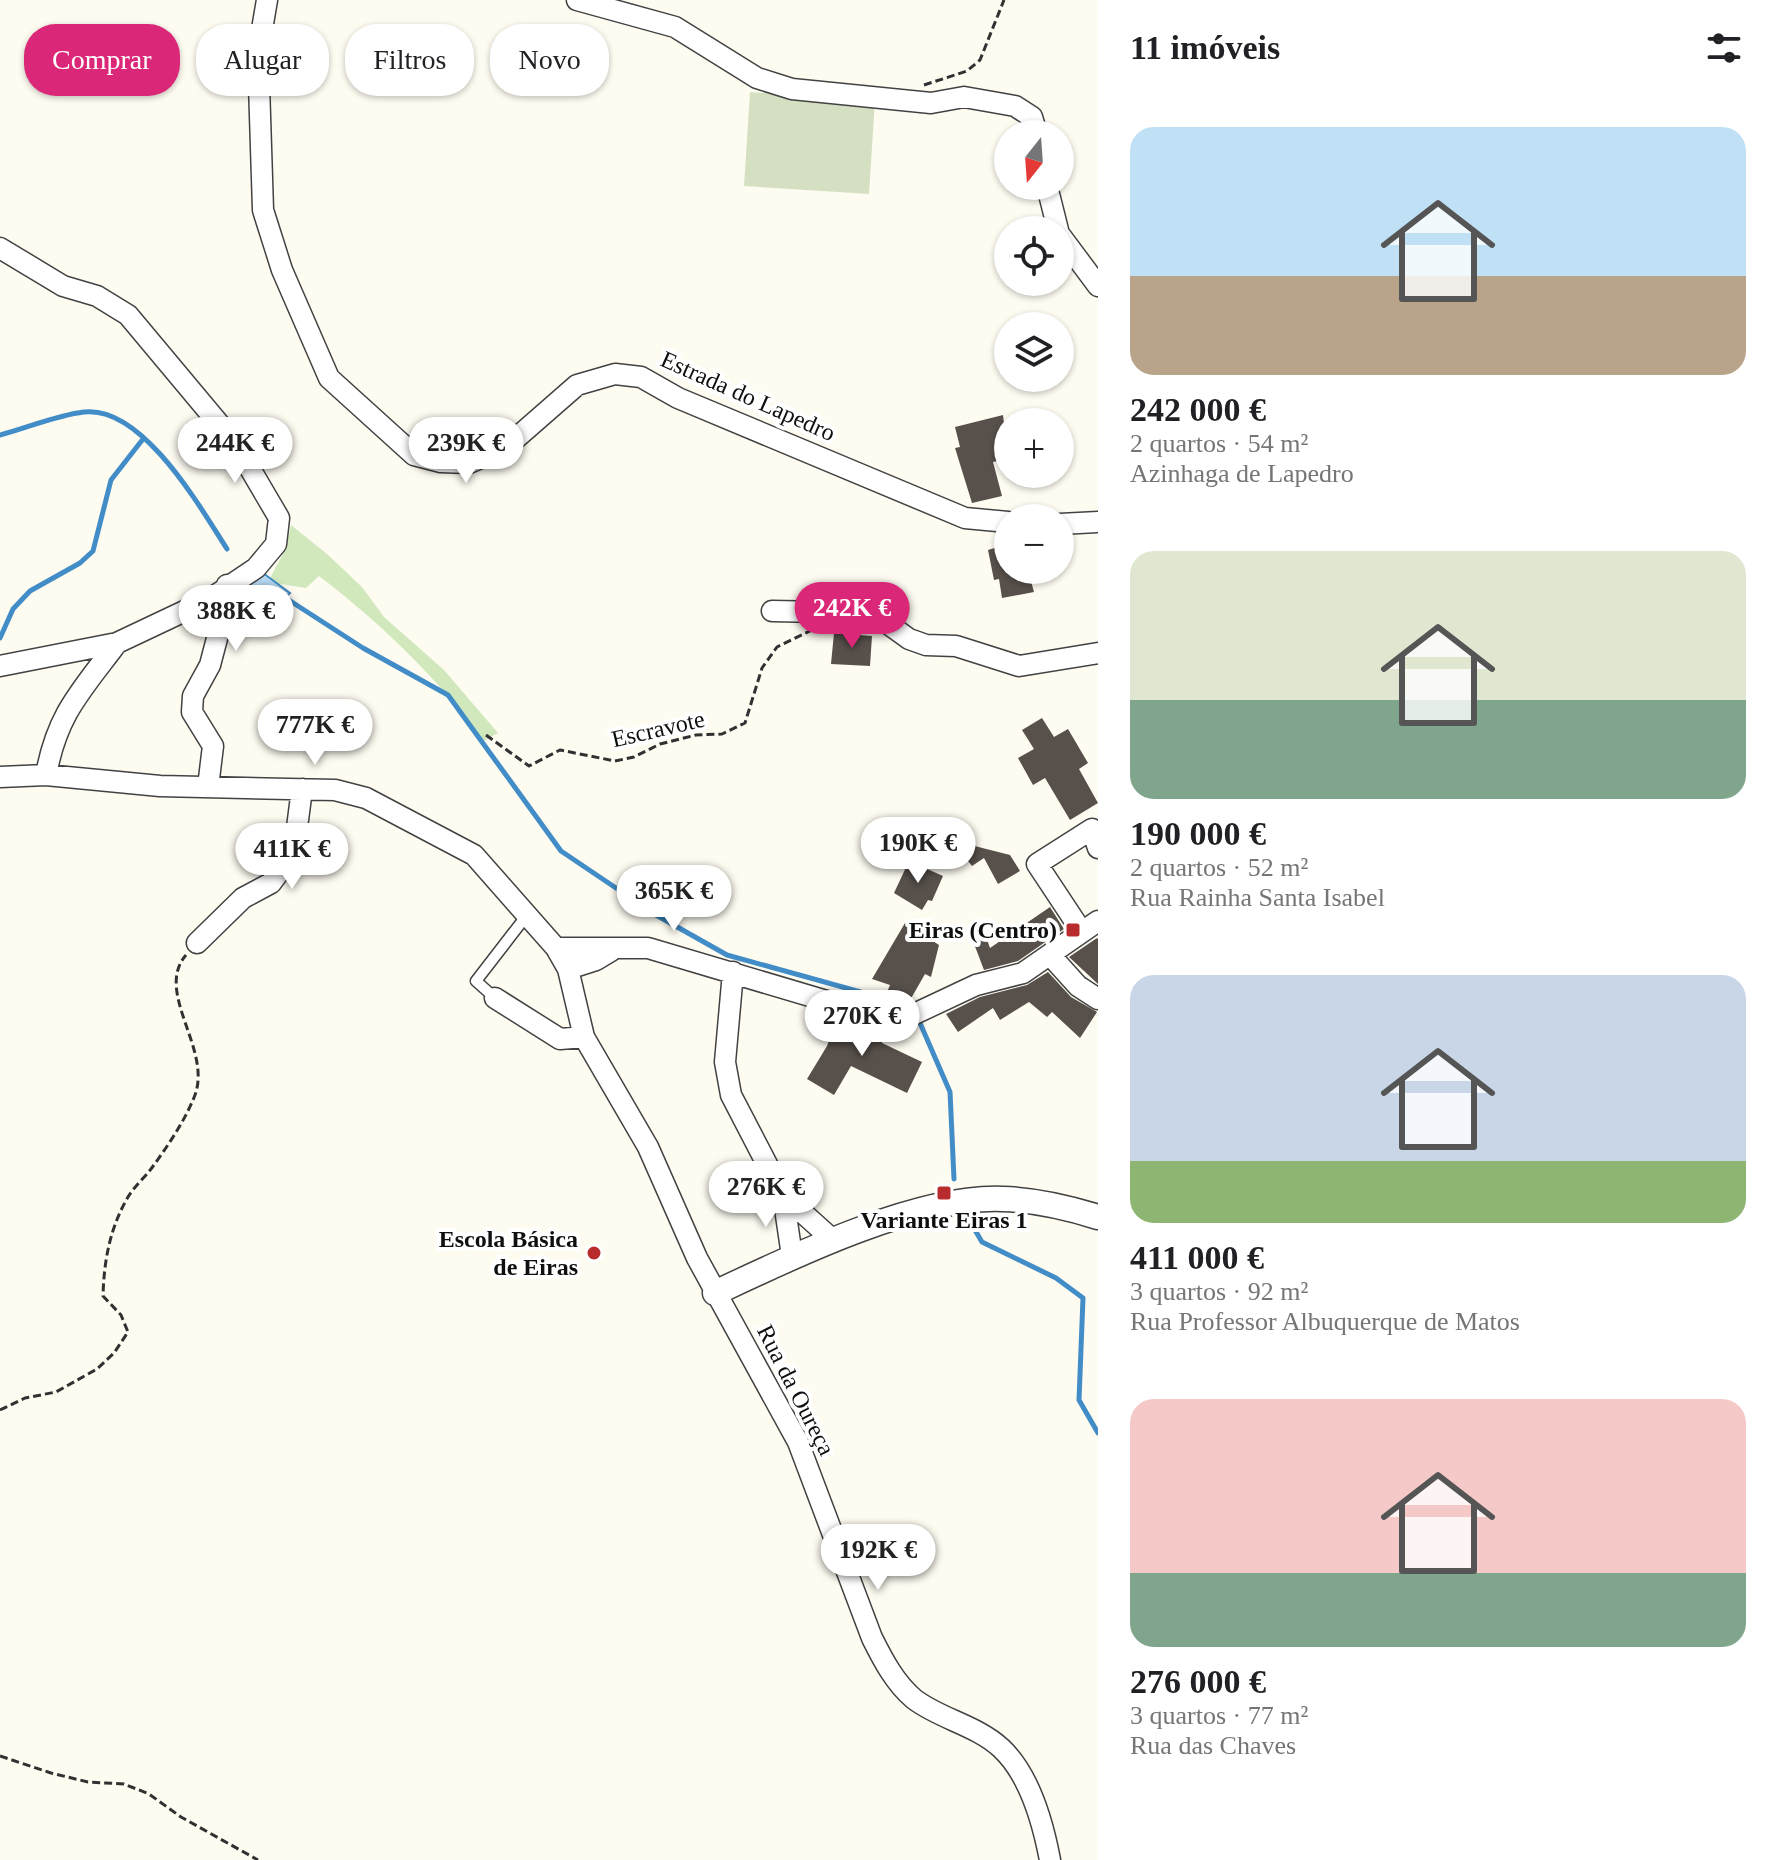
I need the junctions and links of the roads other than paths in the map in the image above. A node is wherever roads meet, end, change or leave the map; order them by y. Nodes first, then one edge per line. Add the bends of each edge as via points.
1 (267, 0) edge
2 (577, 0) edge
3 (1033, 120) edge
4 (0, 248) edge
5 (1074, 253) edge
6 (1098, 286) edge
7 (994, 521) edge
8 (1098, 522) edge
9 (1074, 523) edge
10 (227, 585) junction
11 (772, 611) dead end
12 (117, 643) junction
13 (1098, 653) edge
14 (0, 666) edge
15 (46, 775) junction
16 (0, 777) edge
17 (208, 787) junction
18 (302, 789) junction
19 (1096, 833) edge
20 (527, 915) junction
21 (1092, 927) edge
22 (197, 943) road end
23 (556, 948) junction
24 (611, 951) junction
25 (1050, 955) junction
26 (568, 969) junction
27 (733, 972) junction
28 (495, 998) joint
29 (1098, 999) edge
30 (584, 1037) junction
31 (783, 1195) junction
32 (1098, 1217) edge
33 (834, 1241) junction
34 (792, 1256) junction
35 (715, 1293) junction
36 (1050, 1860) edge

1 - 7 street, Estrada do Lapedro via 258,53 263,210 282,270 329,378 414,455 469,463 506,447 577,385 615,374 641,377 678,398 965,518
2 - 3 street via 675,27 757,78 792,89 931,103 964,97 1015,106
4 - 10 street via 63,286 97,296 128,315 235,443 279,518 276,544 256,568
5 - 6 street
8 - 9 street
10 - 12 street via 210,599
10 - 17 street via 210,665 193,696 192,712 213,746
11 - 13 street via 873,613 909,639 956,646 1019,666
12 - 14 street
12 - 15 street via 65,712
15 - 16 street, Rua da Oureça
15 - 17 street, Rua da Oureça
17 - 18 street, Rua da Oureça
18 - 20 street, Rua da Oureça via 366,798 474,855
18 - 22 street via 295,843 285,864 271,883 243,898
19 - 21 street via 1037,864
20 - 23 street, Rua da Oureça
20 - 28 lane via 476,981
21 - 25 street
23 - 24 street via 596,945
23 - 26 street, Rua da Oureça
24 - 26 street
24 - 27 street via 648,948
25 - 27 street via 1023,973 976,985 908,1017 884,1018
25 - 29 street
26 - 30 street, Rua da Oureça
27 - 31 street via 725,1062 731,1095
28 - 30 street via 560,1039
30 - 35 street, Rua da Oureça via 648,1147
31 - 33 street
31 - 34 street
32 - 33 street via 1054,1203 1000,1198 928,1208
33 - 34 street
34 - 35 street
35 - 36 street, Rua da Oureça via 798,1442 887,1668 915,1699 1001,1748 1023,1777

